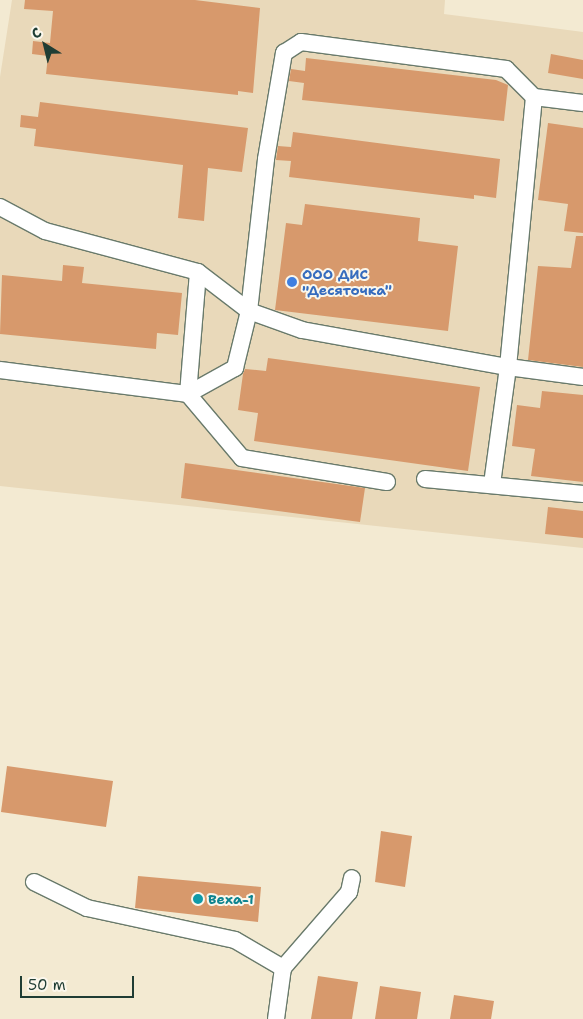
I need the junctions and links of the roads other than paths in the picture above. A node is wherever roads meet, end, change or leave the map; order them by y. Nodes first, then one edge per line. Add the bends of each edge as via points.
1 (534, 97) junction
2 (583, 103) edge
3 (0, 208) edge
4 (198, 272) junction
5 (249, 311) junction
6 (508, 367) junction
7 (0, 370) edge
8 (583, 377) edge
9 (188, 394) junction
10 (425, 479) dead end
11 (386, 482) dead end
12 (492, 484) junction
13 (583, 494) edge
14 (352, 878) dead end
15 (34, 882) dead end
16 (283, 968) junction
17 (276, 1019) edge

1 - 2 lane
1 - 5 lane via 506,69 301,42 284,53 266,159
1 - 6 lane
3 - 4 lane via 45,231
4 - 5 lane
4 - 9 lane
5 - 6 lane via 302,330
5 - 9 lane via 235,368
6 - 8 lane
6 - 12 lane
7 - 9 lane
9 - 11 lane via 242,458
10 - 12 lane
12 - 13 lane
14 - 16 lane via 349,892
15 - 16 lane via 87,908 235,940
16 - 17 lane

